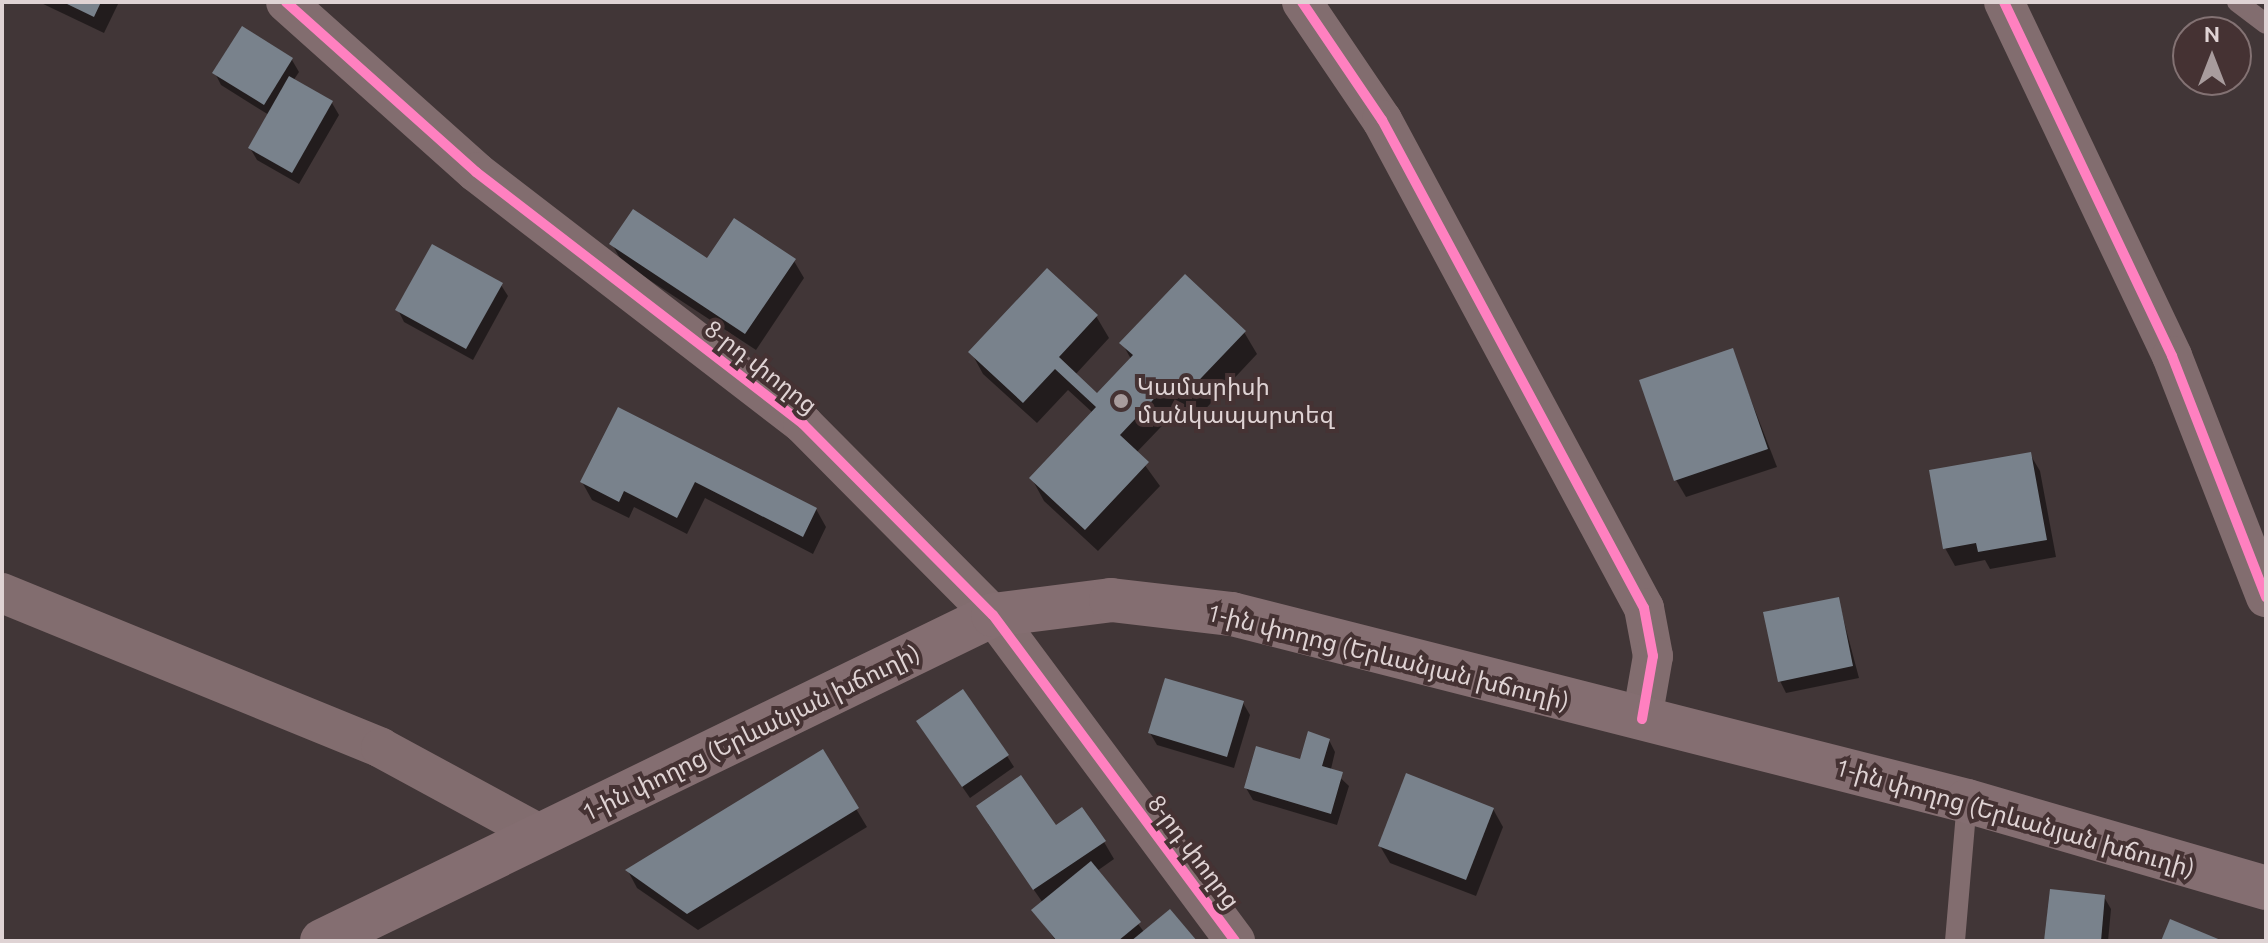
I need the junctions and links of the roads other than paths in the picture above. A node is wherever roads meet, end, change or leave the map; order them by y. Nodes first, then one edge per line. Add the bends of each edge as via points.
1 (286, 2) edge
2 (1302, 2) edge
3 (2004, 2) edge
4 (2237, 2) edge
5 (2266, 24) edge
6 (2, 593) edge
7 (2266, 597) edge
8 (993, 615) junction
9 (1642, 719) junction
10 (1967, 801) junction
11 (541, 835) junction
12 (2266, 888) edge
13 (322, 941) edge
14 (1235, 941) edge
15 (1955, 941) edge

1 - 8 street, 8-րդ փողոց via 476,172 803,424
2 - 9 street via 1382,120 1644,608 1653,656
3 - 7 street via 2172,356
4 - 5 lane
6 - 11 street via 381,748
8 - 9 main road, 1-ին փողոց (Երևանյան խճուղի) via 1111,600 1232,614
8 - 11 main road, 1-ին փողոց (Երևանյան խճուղի)
8 - 14 street, 8-րդ փողոց
9 - 10 main road, 1-ին փողոց (Երևանյան խճուղի)
10 - 12 main road, 1-ին փողոց (Երևանյան խճուղի)
10 - 15 lane
11 - 13 main road, 1-ին փողոց (Երևանյան խճուղի)

